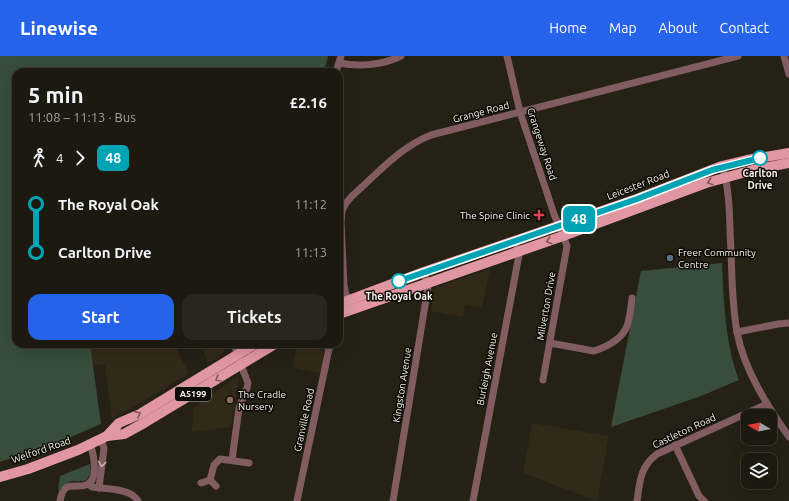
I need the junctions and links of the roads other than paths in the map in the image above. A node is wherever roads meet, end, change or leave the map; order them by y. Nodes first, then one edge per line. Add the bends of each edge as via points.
1 (401, 56) edge
2 (506, 56) edge
3 (738, 56) edge
4 (784, 56) edge
5 (340, 60) edge
6 (789, 74) edge
7 (520, 112) junction
8 (789, 153) edge
9 (789, 163) edge
10 (722, 166) junction
11 (726, 177) junction
12 (343, 209) edge
13 (561, 231) junction
14 (516, 247) junction
15 (343, 264) edge
16 (424, 272) junction
17 (428, 283) junction
18 (632, 298) dead end
19 (343, 302) edge
20 (343, 313) edge
21 (789, 323) edge
22 (737, 332) junction
23 (550, 343) junction
24 (236, 348) edge
25 (249, 348) edge
26 (268, 348) edge
27 (329, 348) edge
28 (238, 354) junction
29 (240, 365) junction
30 (543, 380) dead end
31 (767, 404) junction
32 (789, 437) edge
33 (104, 438) junction
34 (90, 445) junction
35 (675, 445) junction
36 (232, 460) junction
37 (249, 463) dead end
38 (0, 477) edge
39 (210, 480) junction
40 (200, 483) dead end
41 (216, 486) dead end
42 (94, 487) junction
43 (60, 501) edge
44 (138, 501) edge
45 (297, 501) edge
46 (393, 501) edge
47 (473, 501) edge
48 (637, 501) edge
49 (704, 501) edge

1 - 5 street via 387,62 349,65
2 - 7 street, Grangeway Road
3 - 7 street, Grange Road
4 - 6 street
7 - 12 street, Grange Road via 418,140 404,149 352,196
7 - 13 street, Grangeway Road
8 - 10 main road, Leicester Road
9 - 11 main road, Leicester Road
10 - 11 street
10 - 13 main road, Leicester Road
11 -> 13 main road, Leicester Road
11 - 22 street
13 - 14 main road, Leicester Road
13 - 23 street, Milverton Drive via 567,246
14 - 16 main road, Leicester Road
14 - 17 main road, Leicester Road
14 - 47 street, Burleigh Avenue via 519,255
15 - 19 street, Grange Road
16 - 17 street, Kingston Avenue
16 - 19 main road, Leicester Road
17 - 20 main road, Leicester Road
17 - 46 street, Kingston Avenue
18 - 23 street via 627,327 620,337 600,349 594,351
21 - 22 street
22 - 31 street via 749,369
23 - 30 street, Milverton Drive
24 - 28 street
25 - 28 main road, A5199
26 - 29 main road, A5199
27 - 45 street, Granville Road
28 - 29 street
33 -> 28 main road, A5199 via 118,423 140,414
29 -> 33 main road, A5199 via 124,434
29 - 36 street via 248,383 239,408
31 - 32 street
31 - 35 street, Castleton Road
33 - 34 main road, A5199
33 -> 42 street
34 - 38 main road, Welford Road / A5199
34 - 42 street via 95,461
35 - 48 street, Castleton Road via 657,454 647,463 640,477
35 - 49 street via 699,496
36 - 37 street
36 - 39 street via 217,461
39 - 40 street
39 - 41 street
42 - 43 street via 67,488
42 - 44 street via 126,492 135,496

